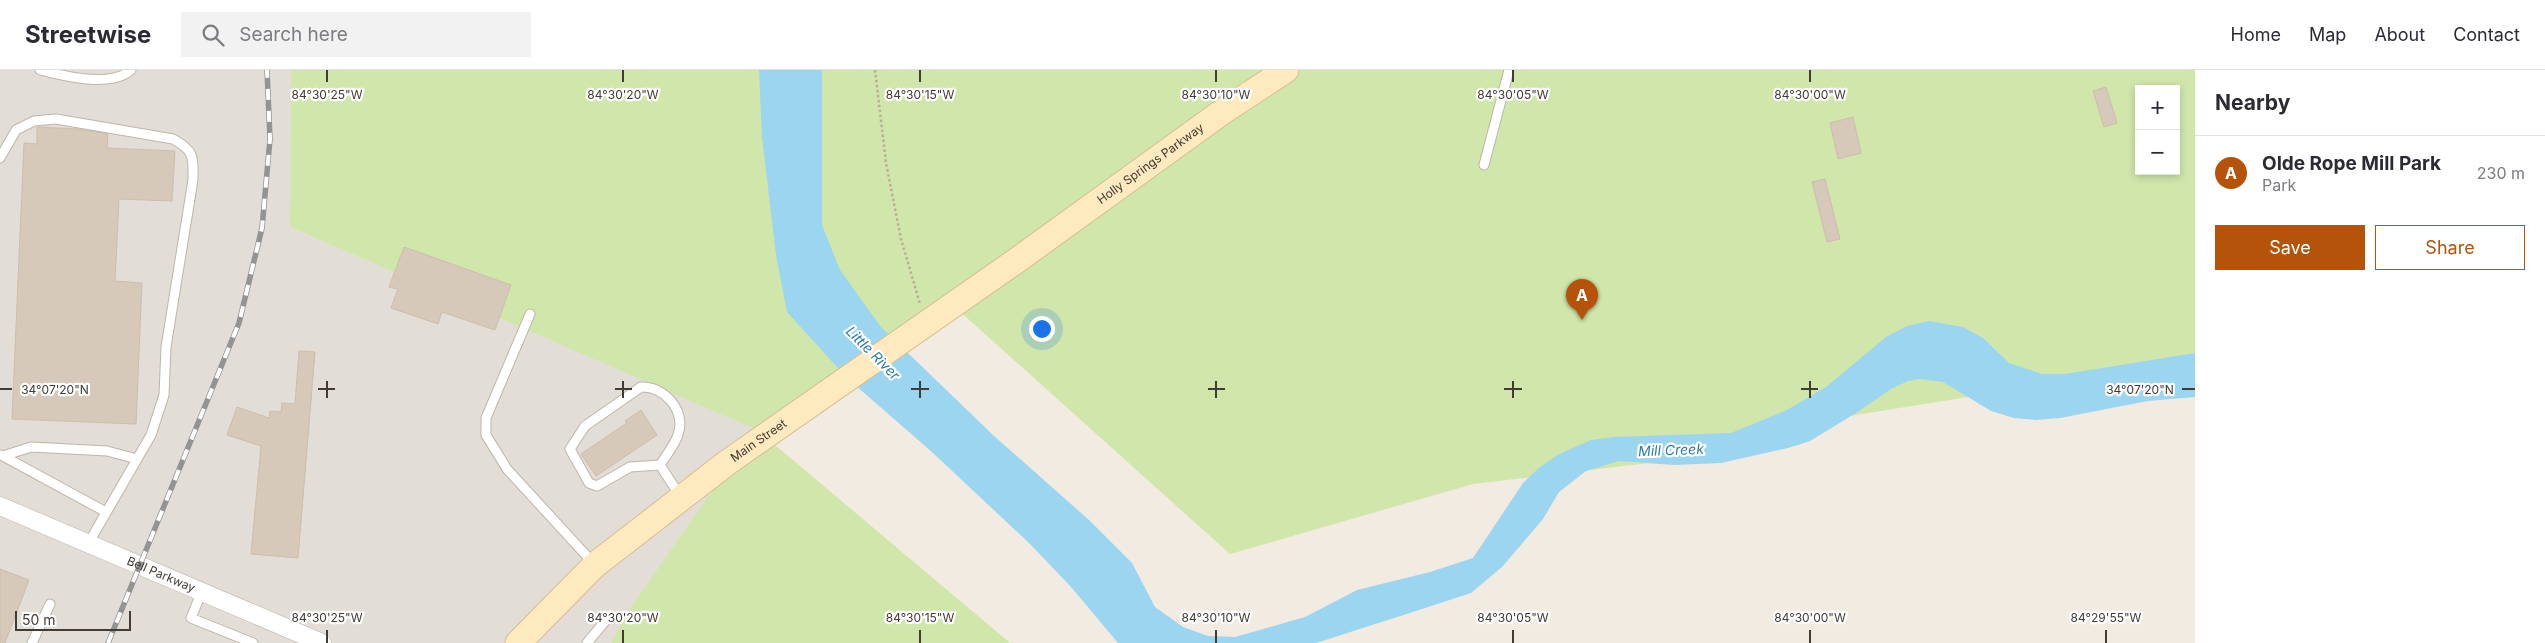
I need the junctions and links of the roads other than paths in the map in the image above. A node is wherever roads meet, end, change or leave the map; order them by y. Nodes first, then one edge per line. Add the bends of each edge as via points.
1 (40, 70) edge
2 (131, 70) edge
3 (1286, 70) edge
4 (1509, 70) edge
5 (0, 158) edge
6 (1484, 166) dead end
7 (1016, 261) joint
8 (530, 314) dead end
9 (1, 456) edge
10 (137, 459) junction
11 (660, 465) junction
12 (682, 498) junction
13 (0, 506) edge
14 (106, 512) junction
15 (88, 544) junction
16 (595, 565) junction
17 (202, 592) junction
18 (50, 604) dead end
19 (607, 619) dead end
20 (315, 641) edge
21 (32, 643) edge
22 (253, 643) edge
23 (518, 643) edge
24 (587, 643) edge

1 - 2 lane via 100,79 126,75
3 - 7 main road, Holly Springs Parkway via 1222,112
4 - 6 lane
5 - 10 lane via 16,130 34,121 56,119 173,139 188,147 193,158 193,180 166,347 164,395 151,435
7 - 12 main road, Main Street via 767,434
8 - 16 lane via 486,418 486,435 508,469
9 - 10 lane via 31,447 107,451
9 - 14 lane
10 - 14 lane
11 - 11 lane via 679,431 679,412 667,396 650,386 641,387 585,426 570,449 589,483 597,486 630,467
11 - 12 lane
12 - 16 main road, Main Street
13 - 15 street, Bell Parkway
14 - 15 lane
15 - 17 street, Bell Parkway
16 - 23 main road, Main Street
17 - 20 street, Bell Parkway
17 - 22 lane via 191,618
18 - 21 lane
19 - 24 lane

